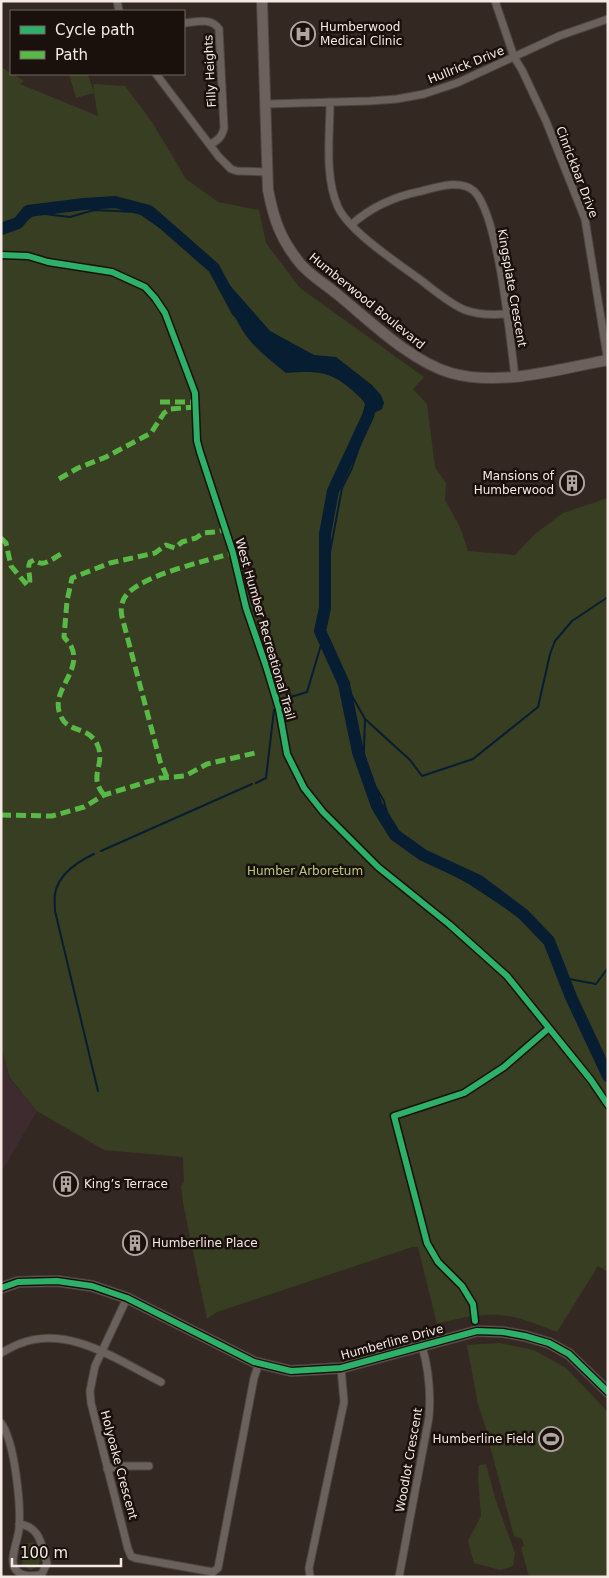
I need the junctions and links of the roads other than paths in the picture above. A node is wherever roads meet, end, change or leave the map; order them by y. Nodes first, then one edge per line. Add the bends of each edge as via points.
1 (255, 1) edge
2 (262, 1) edge
3 (495, 1) edge
4 (262, 17) junction
5 (608, 19) edge
6 (185, 23) edge
7 (514, 57) junction
8 (157, 75) edge
9 (330, 102) junction
10 (266, 104) junction
11 (211, 144) junction
12 (268, 172) junction
13 (351, 225) junction
14 (608, 298) edge
15 (598, 300) junction
16 (506, 314) junction
17 (608, 361) edge
18 (515, 377) junction
19 (1, 1288) edge
20 (127, 1298) junction
21 (422, 1346) junction
22 (101, 1352) junction
23 (1, 1353) edge
24 (259, 1364) junction
25 (341, 1368) junction
26 (161, 1382) dead end
27 (608, 1392) edge
28 (1, 1423) edge
29 (149, 1466) dead end
30 (107, 1468) junction
31 (19, 1524) junction
32 (310, 1577) edge
33 (399, 1577) edge

1 - 4 street, Humberwood Boulevard
2 - 4 street, Humberwood Boulevard
3 - 7 street, Cinrickbar Drive
4 - 10 street, Humberwood Boulevard
5 - 7 street, Hullrick Drive via 558,36
6 - 11 street, Filly Heights via 210,21 219,29 224,128 223,134
7 - 9 street, Hullrick Drive via 424,94 397,99
7 - 15 street, Cinrickbar Drive via 546,121 585,218
8 - 11 street
9 - 10 street, Hullrick Drive
9 - 13 street via 332,182 338,207
10 - 12 street, Humberwood Boulevard
11 - 12 street via 231,169
12 - 18 street, Humberwood Boulevard via 273,214 279,231 300,264 415,358 451,373 488,378
13 - 16 street via 453,304 477,314
13 - 16 street, Kingsplate Crescent via 378,205 406,194 457,185 474,191 491,229
14 - 15 street
15 - 17 street, Cinrickbar Drive
16 - 18 street, Kingsplate Crescent
17 - 18 street, Humberwood Boulevard
19 - 20 street, Humberline Drive via 18,1282 57,1281 92,1286
20 - 22 street, Holyoake Crescent
20 - 24 street, Humberline Drive
21 - 25 street, Humberline Drive
21 - 27 street, Humberline Drive via 477,1331 526,1336 569,1354
21 - 33 street, Woodlot Crescent via 431,1393 429,1417
22 - 23 street via 78,1342 52,1339 20,1344
22 - 26 street
22 - 30 street, Holyoake Crescent via 92,1374 91,1402
24 - 25 street, Humberline Drive via 291,1371
24 - 30 street, Holyoake Crescent via 218,1568 213,1572 131,1556
25 - 32 street via 344,1402 309,1568
28 - 31 street via 6,1430 16,1475
29 - 30 street
31 - 31 street via 13,1561 15,1569 22,1575 35,1577 42,1574 47,1563 37,1533 28,1525

